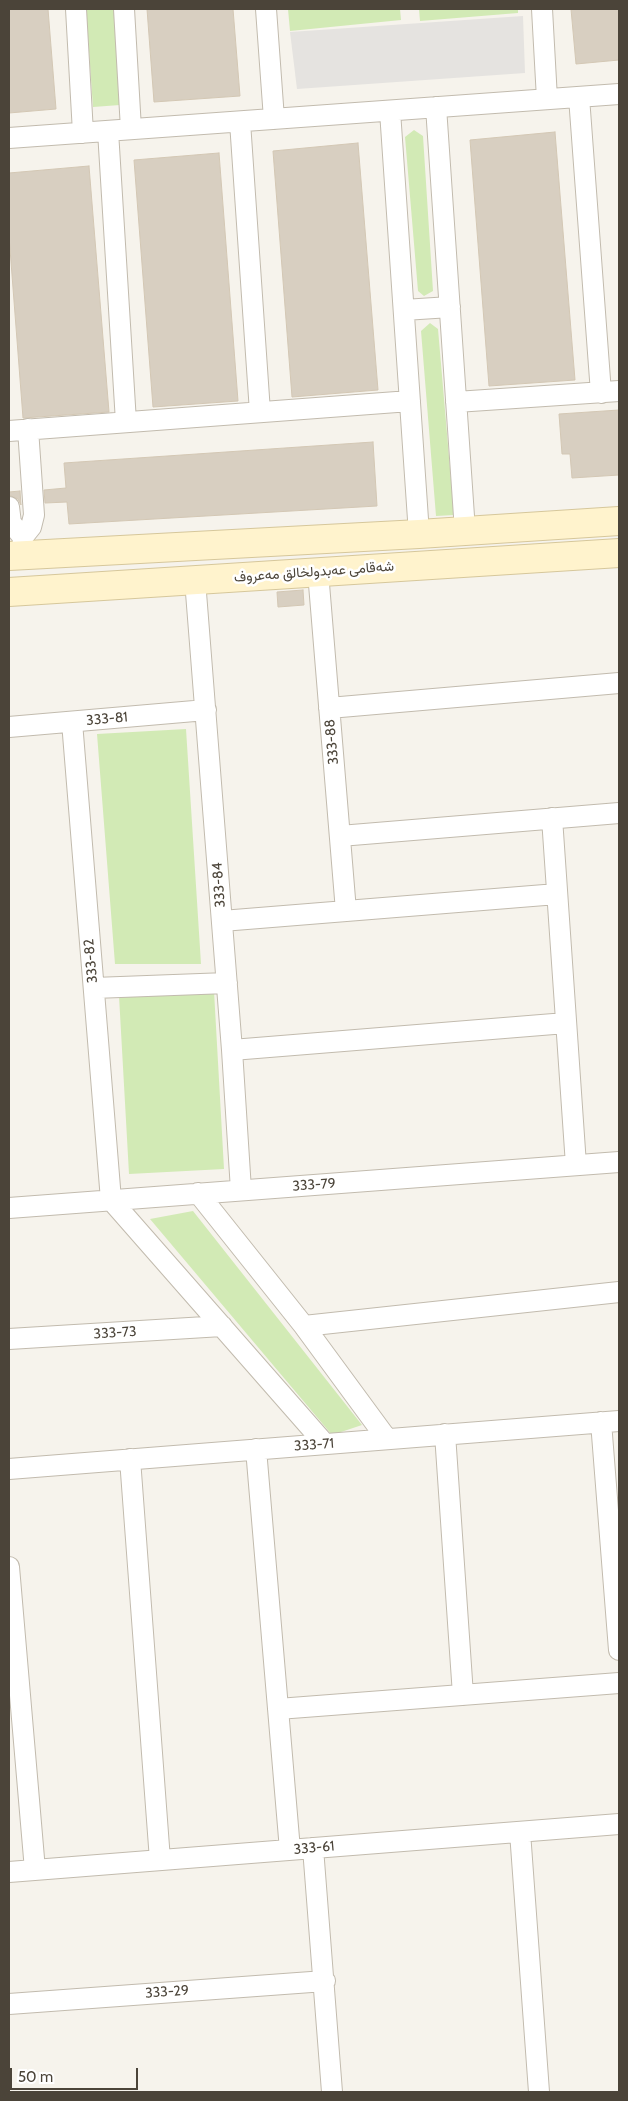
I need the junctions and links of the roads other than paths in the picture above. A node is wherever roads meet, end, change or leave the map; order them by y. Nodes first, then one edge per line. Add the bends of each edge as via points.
1 (76, 9) edge
2 (124, 9) edge
3 (266, 9) edge
4 (542, 9) edge
5 (619, 94) edge
6 (579, 97) junction
7 (548, 99) junction
8 (436, 107) junction
9 (390, 111) junction
10 (274, 119) junction
11 (240, 122) junction
12 (131, 130) junction
13 (108, 131) junction
14 (83, 133) junction
15 (9, 138) edge
16 (450, 307) junction
17 (404, 310) junction
18 (610, 392) edge
19 (410, 401) junction
20 (456, 402) junction
21 (260, 412) junction
22 (126, 422) junction
23 (19, 430) edge
24 (9, 507) edge
25 (619, 521) edge
26 (465, 531) junction
27 (419, 534) junction
28 (18, 549) edge
29 (619, 552) edge
30 (318, 572) junction
31 (194, 580) junction
32 (16, 591) edge
33 (619, 683) edge
34 (329, 708) junction
35 (206, 710) junction
36 (72, 722) junction
37 (9, 727) edge
38 (619, 813) edge
39 (552, 818) junction
40 (340, 836) junction
41 (558, 894) junction
42 (346, 911) junction
43 (222, 921) junction
44 (227, 983) junction
45 (94, 988) junction
46 (566, 1023) junction
47 (232, 1050) junction
48 (619, 1162) edge
49 (576, 1165) junction
50 (241, 1190) junction
51 (198, 1193) junction
52 (111, 1200) junction
53 (9, 1208) edge
54 (619, 1292) edge
55 (222, 1326) junction
56 (304, 1326) junction
57 (9, 1339) edge
58 (610, 1421) edge
59 (445, 1434) junction
60 (387, 1439) junction
61 (325, 1444) junction
62 (256, 1449) junction
63 (130, 1459) junction
64 (9, 1469) edge
65 (9, 1566) edge
66 (619, 1650) edge
67 (619, 1683) edge
68 (463, 1695) junction
69 (278, 1709) junction
70 (619, 1824) edge
71 (520, 1832) junction
72 (314, 1848) junction
73 (290, 1850) junction
74 (160, 1860) junction
75 (35, 1870) junction
76 (9, 1872) edge
77 (325, 1981) junction
78 (9, 2004) edge
79 (332, 2092) edge
80 (539, 2092) edge

1 - 14 street
2 - 12 street
3 - 10 street
4 - 7 street
5 - 6 street
6 - 7 street
6 - 18 street
7 - 8 street
8 - 9 street
8 - 16 street
9 - 10 street
9 - 17 street
10 - 11 street
11 - 12 street
11 - 21 street
12 - 13 street
13 - 14 street
13 - 22 street
14 - 15 street
16 - 17 street
16 - 20 street
17 - 19 street
18 - 20 street
19 - 21 street
19 - 27 street
20 - 26 street
21 - 22 street
22 - 23 street
23 - 28 street via 34,515
24 - 28 street
25 - 26 main road
26 - 27 main road
27 - 28 main road
28 - 32 main road
29 - 30 main road, شەقامی عەبدولخالق مەعروف
30 - 31 main road, شەقامی عەبدولخالق مەعروف
30 - 34 street, 333-88
31 - 32 main road, شەقامی عەبدولخالق مەعروف
31 - 35 street, 333-84
33 - 34 street
34 - 40 street, 333-88
35 - 36 street, 333-81
35 - 43 street, 333-84
36 - 37 street, 333-81
36 - 45 street, 333-82
38 - 39 street
39 - 40 street
39 - 41 street
40 - 42 street, 333-88
41 - 42 street
41 - 46 street
42 - 43 street
43 - 44 street, 333-84
44 - 45 street
44 - 47 street, 333-84
45 - 52 street, 333-82
46 - 47 street
46 - 49 street
47 - 50 street, 333-84
48 - 49 street, 333-79
49 - 50 street, 333-79
50 - 51 street, 333-79
51 - 52 street, 333-79
51 - 56 street
52 - 53 street, 333-79
52 - 55 street
54 - 56 street
55 - 57 street, 333-73
55 - 61 street
56 - 60 street
58 - 59 street, 333-71
58 - 66 street
59 - 60 street, 333-71
59 - 68 street
60 - 61 street, 333-71
61 - 62 street, 333-71
62 - 63 street, 333-71
62 - 69 street
63 - 64 street, 333-71
63 - 74 street
65 - 75 street
67 - 68 street
68 - 69 street
69 - 73 street
70 - 71 street, 333-61
71 - 72 street, 333-61
71 - 80 street
72 - 73 street, 333-61
72 - 77 street
73 - 74 street, 333-61
74 - 75 street, 333-61
75 - 76 street, 333-61
77 - 78 street, 333-29
77 - 79 street

